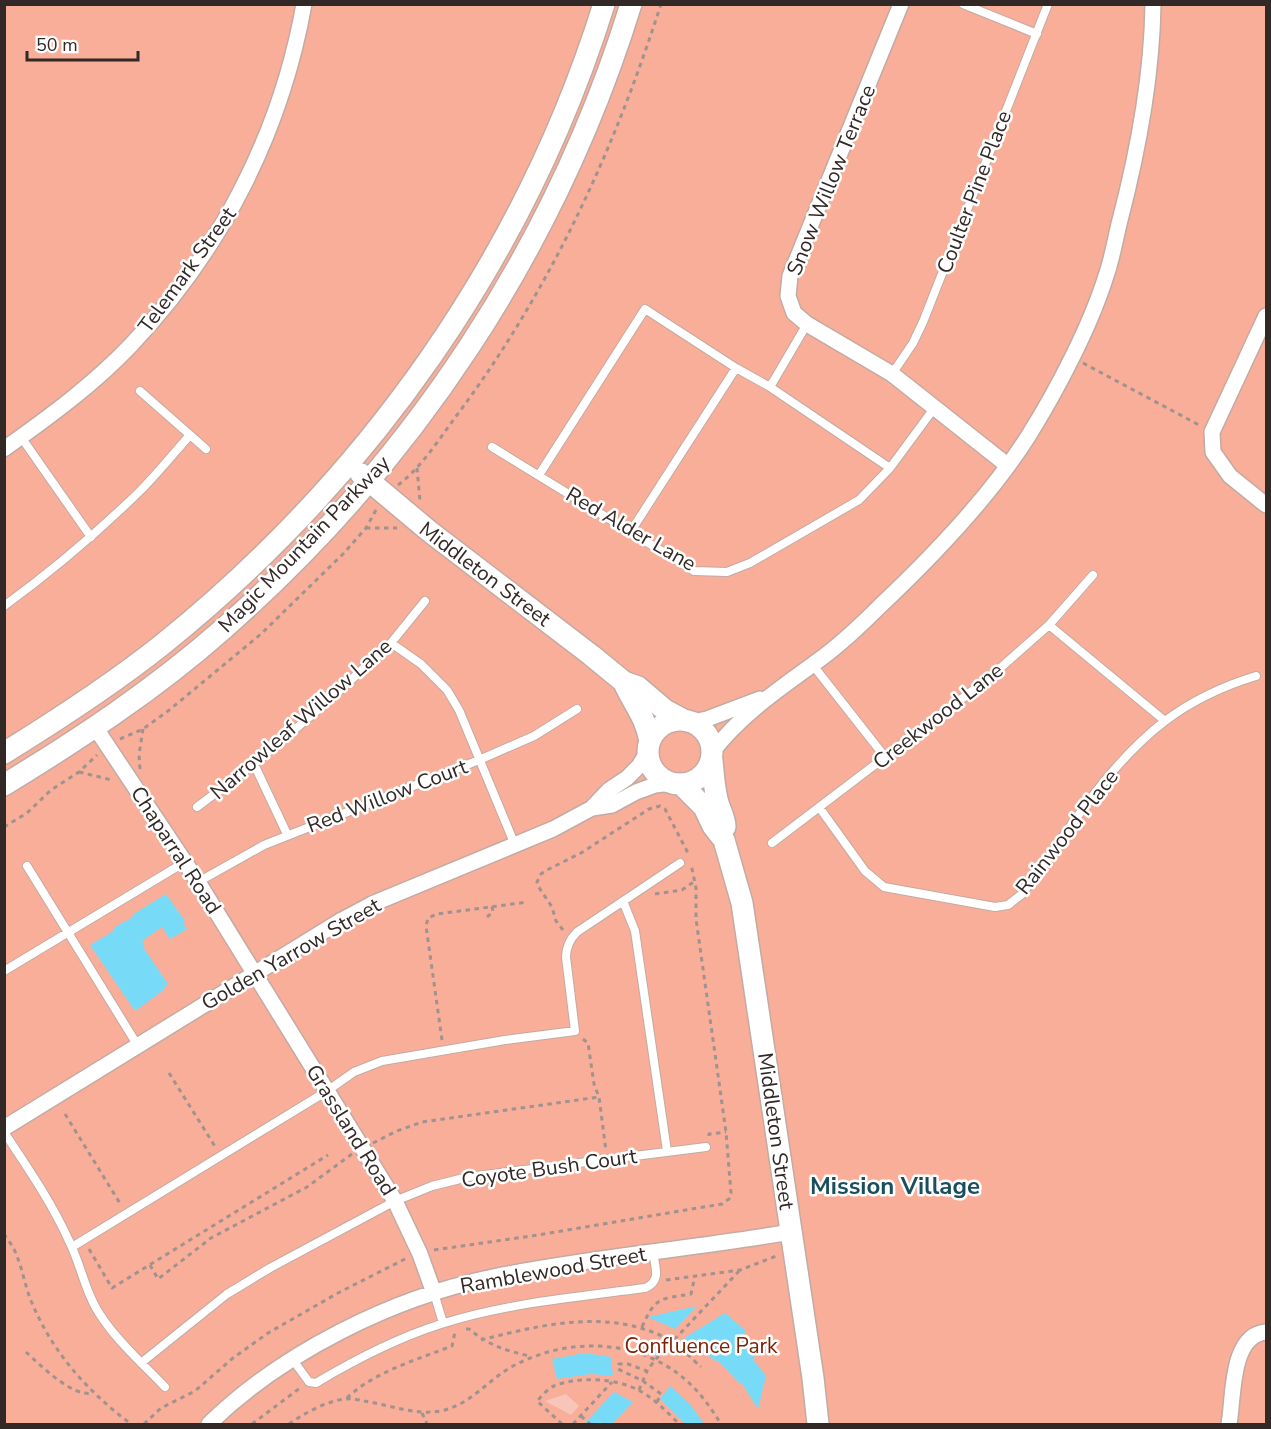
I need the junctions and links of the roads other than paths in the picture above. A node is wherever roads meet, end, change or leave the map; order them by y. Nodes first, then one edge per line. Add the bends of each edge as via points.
1 (304, 4) edge
2 (604, 4) edge
3 (631, 4) edge
4 (901, 4) edge
5 (963, 4) edge
6 (1048, 4) edge
7 (1154, 4) edge
8 (1037, 34) junction
9 (1266, 316) edge
10 (807, 324) junction
11 (736, 368) junction
12 (892, 374) junction
13 (770, 387) junction
14 (140, 391) dead end
15 (934, 407) junction
16 (190, 435) junction
17 (21, 437) junction
18 (492, 447) dead end
19 (206, 448) dead end
20 (4, 449) edge
21 (349, 464) junction
22 (1007, 465) junction
23 (890, 468) junction
24 (539, 475) junction
25 (370, 482) junction
26 (1266, 505) edge
27 (631, 531) junction
28 (91, 537) junction
29 (1093, 575) dead end
30 (425, 601) dead end
31 (4, 606) edge
32 (1049, 625) junction
33 (391, 643) junction
34 (812, 664) junction
35 (1256, 676) dead end
36 (624, 682) junction
37 (769, 696) junction
38 (577, 710) dead end
39 (687, 720) junction
40 (1165, 721) junction
41 (95, 727) junction
42 (649, 746) junction
43 (4, 753) edge
44 (712, 756) junction
45 (885, 757) junction
46 (479, 760) junction
47 (254, 764) junction
48 (676, 784) junction
49 (4, 785) edge
50 (198, 807) dead end
51 (819, 807) junction
52 (592, 808) junction
53 (288, 834) junction
54 (724, 840) junction
55 (772, 843) dead end
56 (515, 845) junction
57 (185, 862) junction
58 (680, 863) dead end
59 (27, 866) dead end
60 (198, 882) junction
61 (623, 901) junction
62 (67, 932) junction
63 (4, 971) edge
64 (254, 974) junction
65 (138, 1046) junction
66 (327, 1091) junction
67 (4, 1130) edge
68 (706, 1147) road end
69 (667, 1151) junction
70 (395, 1201) junction
71 (791, 1232) junction
72 (72, 1247) junction
73 (653, 1252) junction
74 (434, 1293) junction
75 (443, 1323) junction
76 (1266, 1332) edge
77 (293, 1360) junction
78 (141, 1363) junction
79 (165, 1387) dead end
80 (209, 1425) edge
81 (818, 1425) edge
82 (1229, 1425) edge

1 - 17 street, Telemark Street via 290,68 260,155 226,219 166,306 130,346 88,386
2 - 21 street, Magic Mountain Parkway via 568,102 498,251 399,403
3 - 25 street, Magic Mountain Parkway via 582,140 543,223 447,383
4 - 10 street, Snow Willow Terrace via 790,276 788,296 794,313
5 - 8 lane
6 - 8 lane, Coulter Pine Place
7 - 22 street via 1135,165 1106,276 1071,357 1028,436
8 - 12 lane, Coulter Pine Place via 923,322
9 - 26 street via 1212,432 1213,452 1230,476
10 - 12 street, Snow Willow Terrace
10 - 13 lane
11 - 13 lane
11 - 24 lane via 645,309
11 - 27 lane
12 - 15 street, Snow Willow Terrace
13 - 23 lane
14 - 16 lane
15 - 22 street, Snow Willow Terrace
15 - 23 lane, Red Alder Lane
16 - 19 lane
16 - 28 lane via 142,489
17 - 20 street, Telemark Street
17 - 28 lane
18 - 24 lane, Red Alder Lane
21 - 25 street, Middleton Street
21 - 43 street, Magic Mountain Parkway via 262,557 162,644
22 - 34 street via 922,567
23 - 27 lane, Red Alder Lane via 859,500 750,563 727,572 694,571
24 - 27 lane, Red Alder Lane
25 - 36 street, Middleton Street
25 - 41 street, Magic Mountain Parkway via 222,630
28 - 31 lane
29 - 32 lane, Creekwood Lane
30 - 33 lane, Narrowleaf Willow Lane
32 - 40 lane
32 - 45 lane, Creekwood Lane via 989,678
33 - 46 lane via 421,664 447,690
33 - 47 lane, Narrowleaf Willow Lane
34 - 37 street
34 - 45 lane
35 - 40 lane, Rainwood Place via 1202,697
36 - 39 street, Middleton Street
36 - 42 street, Middleton Street via 643,717
37 - 39 street via 706,719
37 - 44 street via 724,736
38 - 46 lane, Red Willow Court via 534,736
39 - 42 street via 672,720 663,725
39 - 44 street via 708,734
40 - 51 lane, Rainwood Place via 1125,758 1022,894 1008,905 995,907 884,887 865,871
41 - 49 street, Magic Mountain Parkway
41 - 57 street, Chaparral Road
42 - 48 street via 654,771
42 - 52 street, Golden Yarrow Street via 639,766
44 - 48 street via 700,777 691,783
44 - 54 street, Middleton Street via 717,801 725,822
45 - 51 lane, Creekwood Lane
46 - 53 lane, Red Willow Court
46 - 56 lane
47 - 50 lane, Narrowleaf Willow Lane
47 - 53 lane
48 - 52 street, Golden Yarrow Street via 655,785 612,805
48 - 54 street, Middleton Street via 704,807
51 - 55 lane, Creekwood Lane
52 - 56 street, Golden Yarrow Street
53 - 60 lane, Red Willow Court
54 - 71 street, Middleton Street via 742,903
56 - 64 street, Golden Yarrow Street via 372,904
57 - 60 street, Chaparral Road
57 - 62 lane
58 - 61 lane
59 - 62 lane
60 - 64 street, Chaparral Road
61 - 66 lane via 577,932 566,949 575,1031 382,1061 354,1072
61 - 69 lane via 635,931
62 - 63 lane
62 - 65 lane
64 - 65 street, Golden Yarrow Street
64 - 66 street, Grassland Road
65 - 67 street, Golden Yarrow Street
66 - 70 street, Grassland Road
66 - 72 lane
67 - 72 lane via 55,1211
68 - 69 lane, Coyote Bush Court
69 - 70 lane, Coyote Bush Court via 468,1177
70 - 74 street, Grassland Road
70 - 78 lane, Coyote Bush Court via 227,1294
71 - 73 street, Ramblewood Street
71 - 81 street, Middleton Street
72 - 78 lane via 102,1318
73 - 74 street, Ramblewood Street via 493,1277
73 - 75 lane via 656,1281 645,1288 526,1304
74 - 75 lane
74 - 77 street, Ramblewood Street via 338,1333
75 - 77 lane via 389,1344 316,1383 309,1382
76 - 82 street via 1251,1337 1238,1357
77 - 80 street, Ramblewood Street
78 - 79 lane

